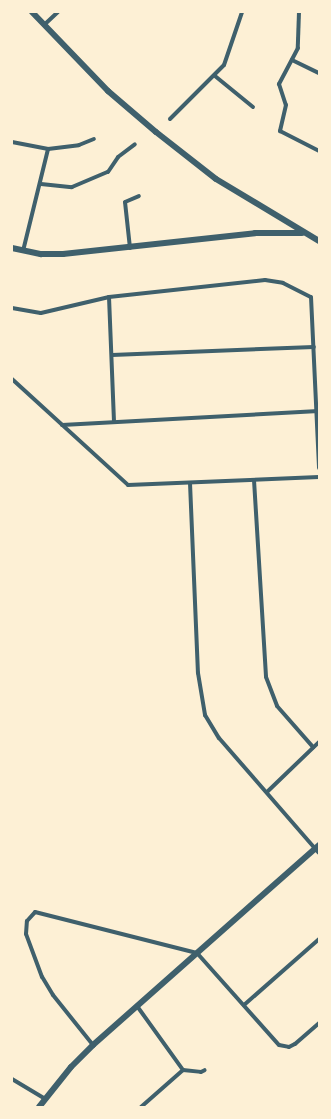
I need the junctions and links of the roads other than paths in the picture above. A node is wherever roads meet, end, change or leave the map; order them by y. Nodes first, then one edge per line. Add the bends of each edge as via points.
1 (32, 12) edge
2 (58, 12) edge
3 (242, 12) edge
4 (299, 12) edge
5 (44, 25) junction
6 (292, 60) junction
7 (319, 73) edge
8 (215, 76) junction
9 (253, 108) dead end
10 (170, 119) dead end
11 (94, 139) dead end
12 (12, 142) edge
13 (135, 144) dead end
14 (48, 149) junction
15 (319, 151) edge
16 (42, 184) junction
17 (139, 196) dead end
18 (302, 233) junction
19 (319, 241) edge
20 (12, 248) edge
21 (130, 248) junction
22 (23, 251) junction
23 (109, 297) junction
24 (12, 308) edge
25 (314, 347) junction
26 (112, 356) junction
27 (12, 379) edge
28 (318, 412) edge
29 (114, 421) junction
30 (62, 425) junction
31 (319, 468) edge
32 (319, 477) edge
33 (254, 480) junction
34 (190, 483) junction
35 (319, 742) edge
36 (313, 747) junction
37 (266, 792) junction
38 (318, 849) edge
39 (319, 939) edge
40 (197, 954) junction
41 (137, 1006) junction
42 (244, 1006) junction
43 (319, 1023) edge
44 (93, 1045) junction
45 (183, 1070) junction
46 (205, 1070) dead end
47 (12, 1079) edge
48 (44, 1098) junction
49 (39, 1107) edge
50 (141, 1107) edge

1 - 5 street
2 - 5 street
3 - 8 street via 229,53
4 - 6 street via 298,48
5 - 18 street via 108,91 162,137 216,180
6 - 7 street
6 - 15 street via 279,84 286,105 280,132
8 - 9 street
8 - 10 street via 205,82
11 - 14 street via 73,147
12 - 14 street
13 - 16 street via 118,157 108,172 72,187
14 - 16 street
16 - 22 street via 25,236
17 - 21 street via 125,202
18 - 19 street
18 - 21 street via 255,233
20 - 22 street
21 - 22 street via 63,254
23 - 24 street via 41,313
23 - 25 street via 265,280 277,281 311,297
23 - 26 street
25 - 26 street
25 - 28 street
26 - 29 street
27 - 30 street
28 - 29 street
28 - 31 street
29 - 30 street
30 - 34 street via 128,485
32 - 33 street
33 - 34 street
33 - 36 street via 266,677 277,706
34 - 37 street via 201,702 205,715 219,738
35 - 36 street
36 - 37 street
37 - 38 street
38 - 40 street
39 - 42 street
40 - 41 street
40 - 42 street
40 - 44 street via 35,912 27,921 26,934 42,977
41 - 44 street
41 - 45 street
42 - 43 street via 275,1041 284,1046 295,1044
44 - 48 street
45 - 46 street
45 - 50 street
47 - 48 street
48 - 49 street

